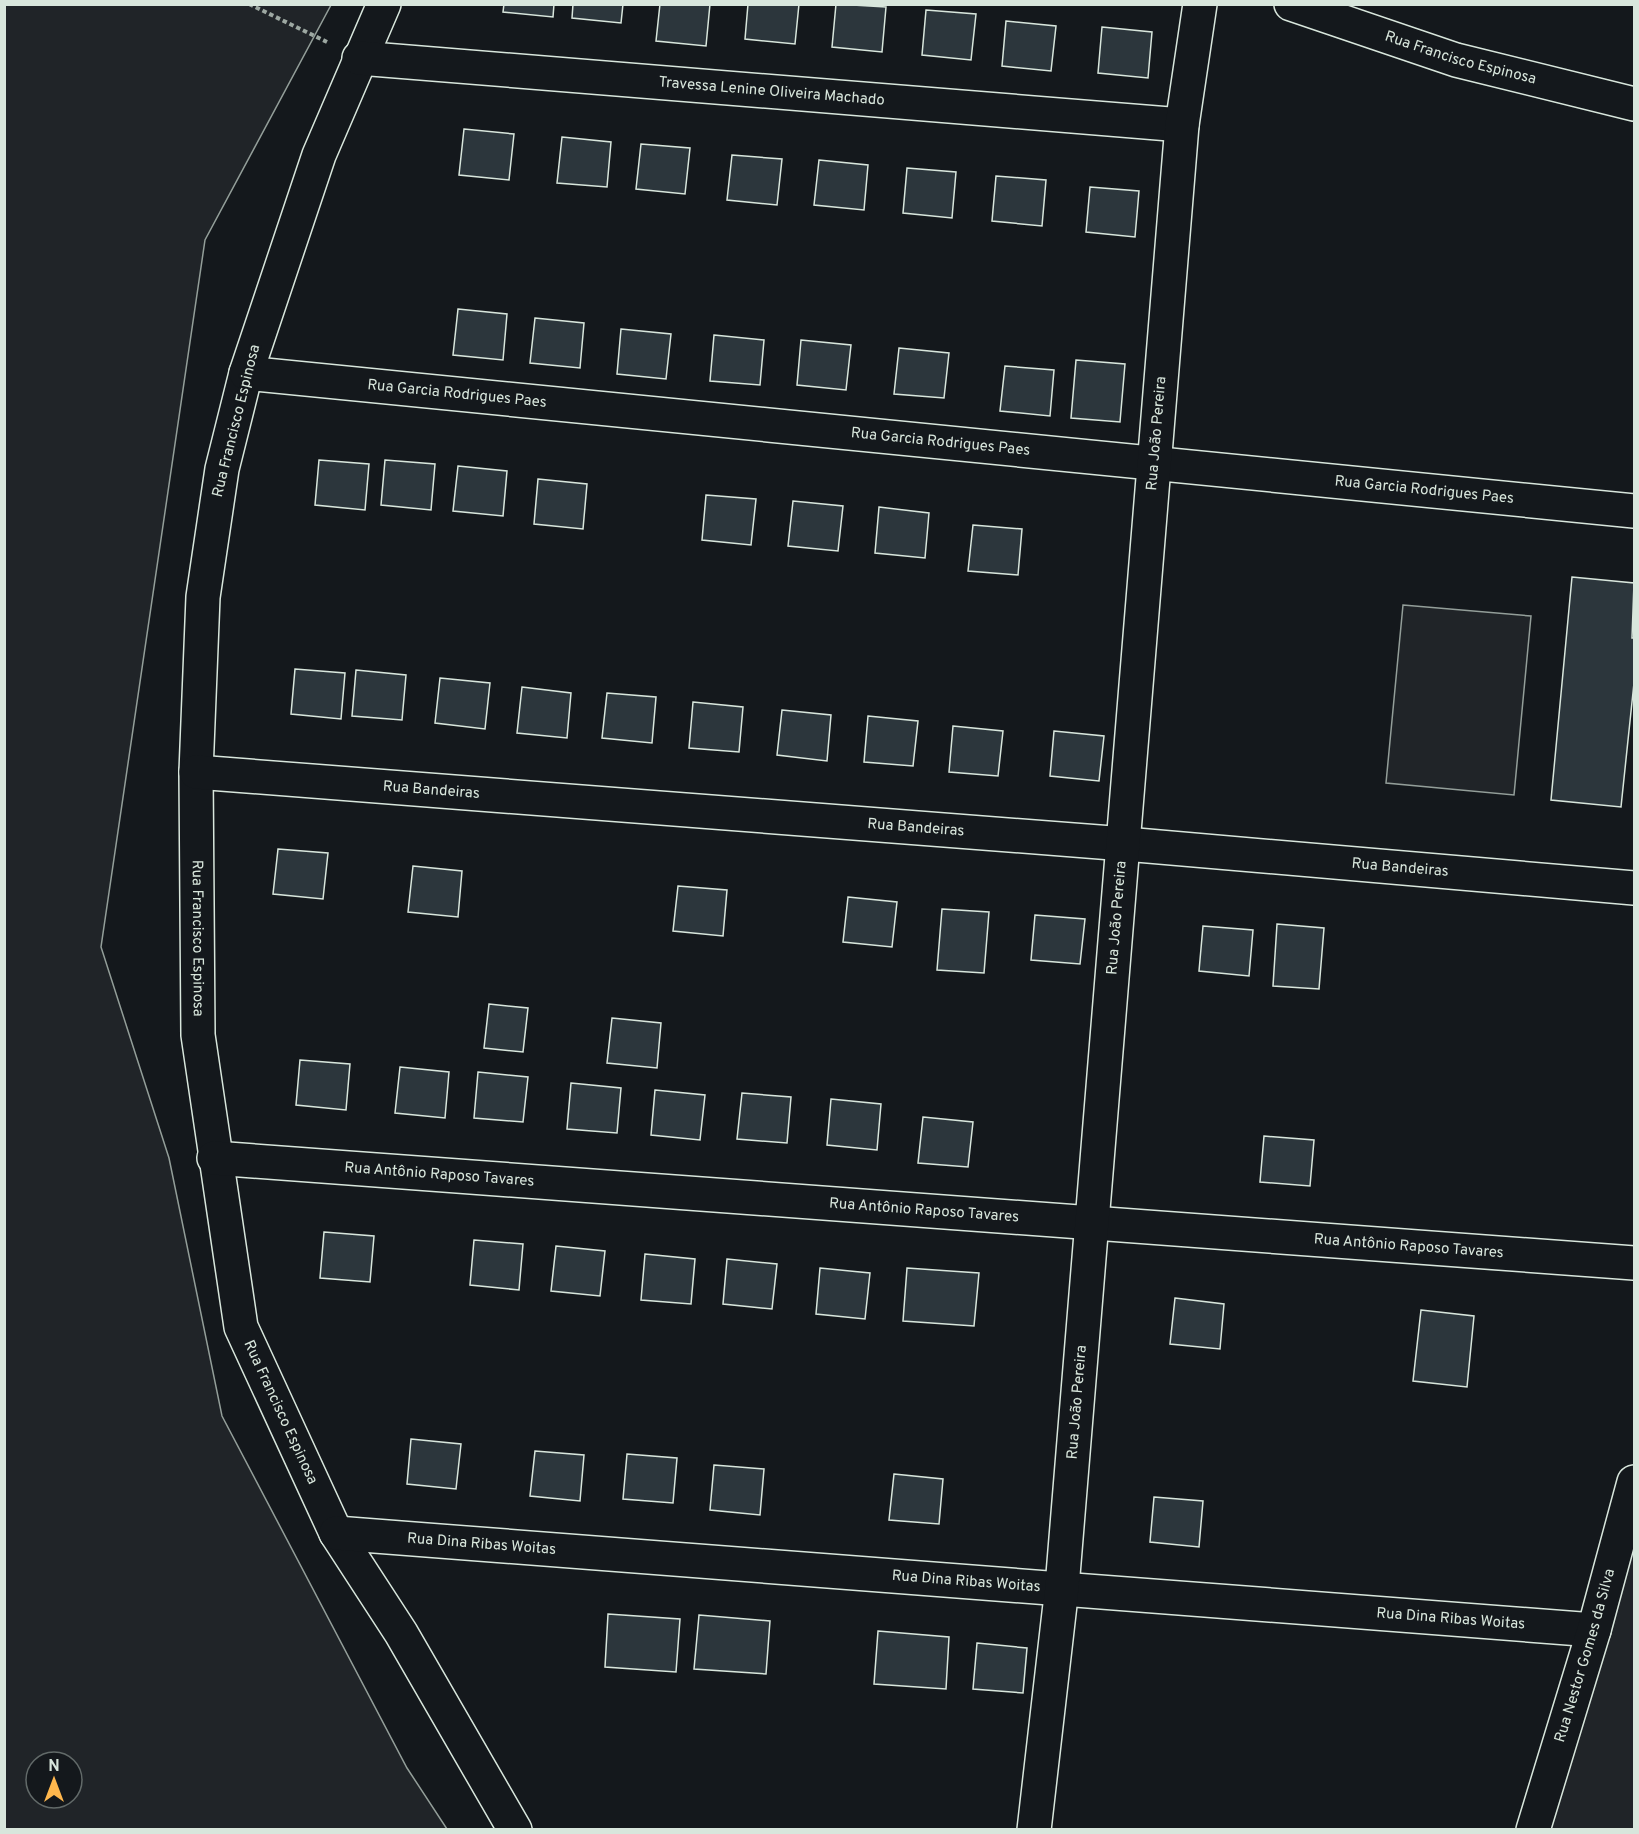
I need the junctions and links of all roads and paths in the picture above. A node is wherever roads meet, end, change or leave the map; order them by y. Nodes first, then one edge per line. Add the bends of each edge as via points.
1 (249, 4) edge
2 (384, 4) edge
3 (1200, 4) edge
4 (1291, 4) edge
5 (359, 57) junction
6 (1635, 104) edge
7 (1182, 125) junction
8 (246, 374) junction
9 (1156, 464) junction
10 (1635, 511) edge
11 (196, 772) junction
12 (1125, 844) junction
13 (1635, 888) edge
14 (214, 1158) junction
15 (1091, 1221) junction
16 (1635, 1263) edge
17 (1635, 1482) edge
18 (336, 1533) junction
19 (1062, 1587) junction
20 (1594, 1630) junction
21 (515, 1830) edge
22 (1034, 1830) edge
23 (1533, 1830) edge

1 - 5 path
2 - 5 street, Rua Francisco Espinosa
3 - 7 street, Rua João Pereira
4 - 6 street, Rua Francisco Espinosa via 1456,60
5 - 7 street, Travessa Lenine Oliveira Machado
5 - 8 street, Rua Francisco Espinosa via 319,155
7 - 9 street, Rua João Pereira
8 - 9 street, Rua Garcia Rodrigues Paes
8 - 11 street, Rua Francisco Espinosa via 222,469 203,597
9 - 10 street, Rua Garcia Rodrigues Paes
9 - 12 street, Rua João Pereira
11 - 12 street, Rua Bandeiras
11 - 14 street, Rua Francisco Espinosa via 198,1035
12 - 13 street, Rua Bandeiras
12 - 15 street, Rua João Pereira
14 - 15 street, Rua Antônio Raposo Tavares
14 - 18 street, Rua Francisco Espinosa via 241,1327
15 - 16 street, Rua Antônio Raposo Tavares
15 - 19 street, Rua João Pereira
17 - 20 street, Rua Nestor Gomes da Silva
18 - 19 street, Rua Dina Ribas Woitas
18 - 21 street, Rua Francisco Espinosa via 401,1633
19 - 20 street, Rua Dina Ribas Woitas
19 - 22 street, Rua João Pereira
20 - 23 street, Rua Nestor Gomes da Silva

